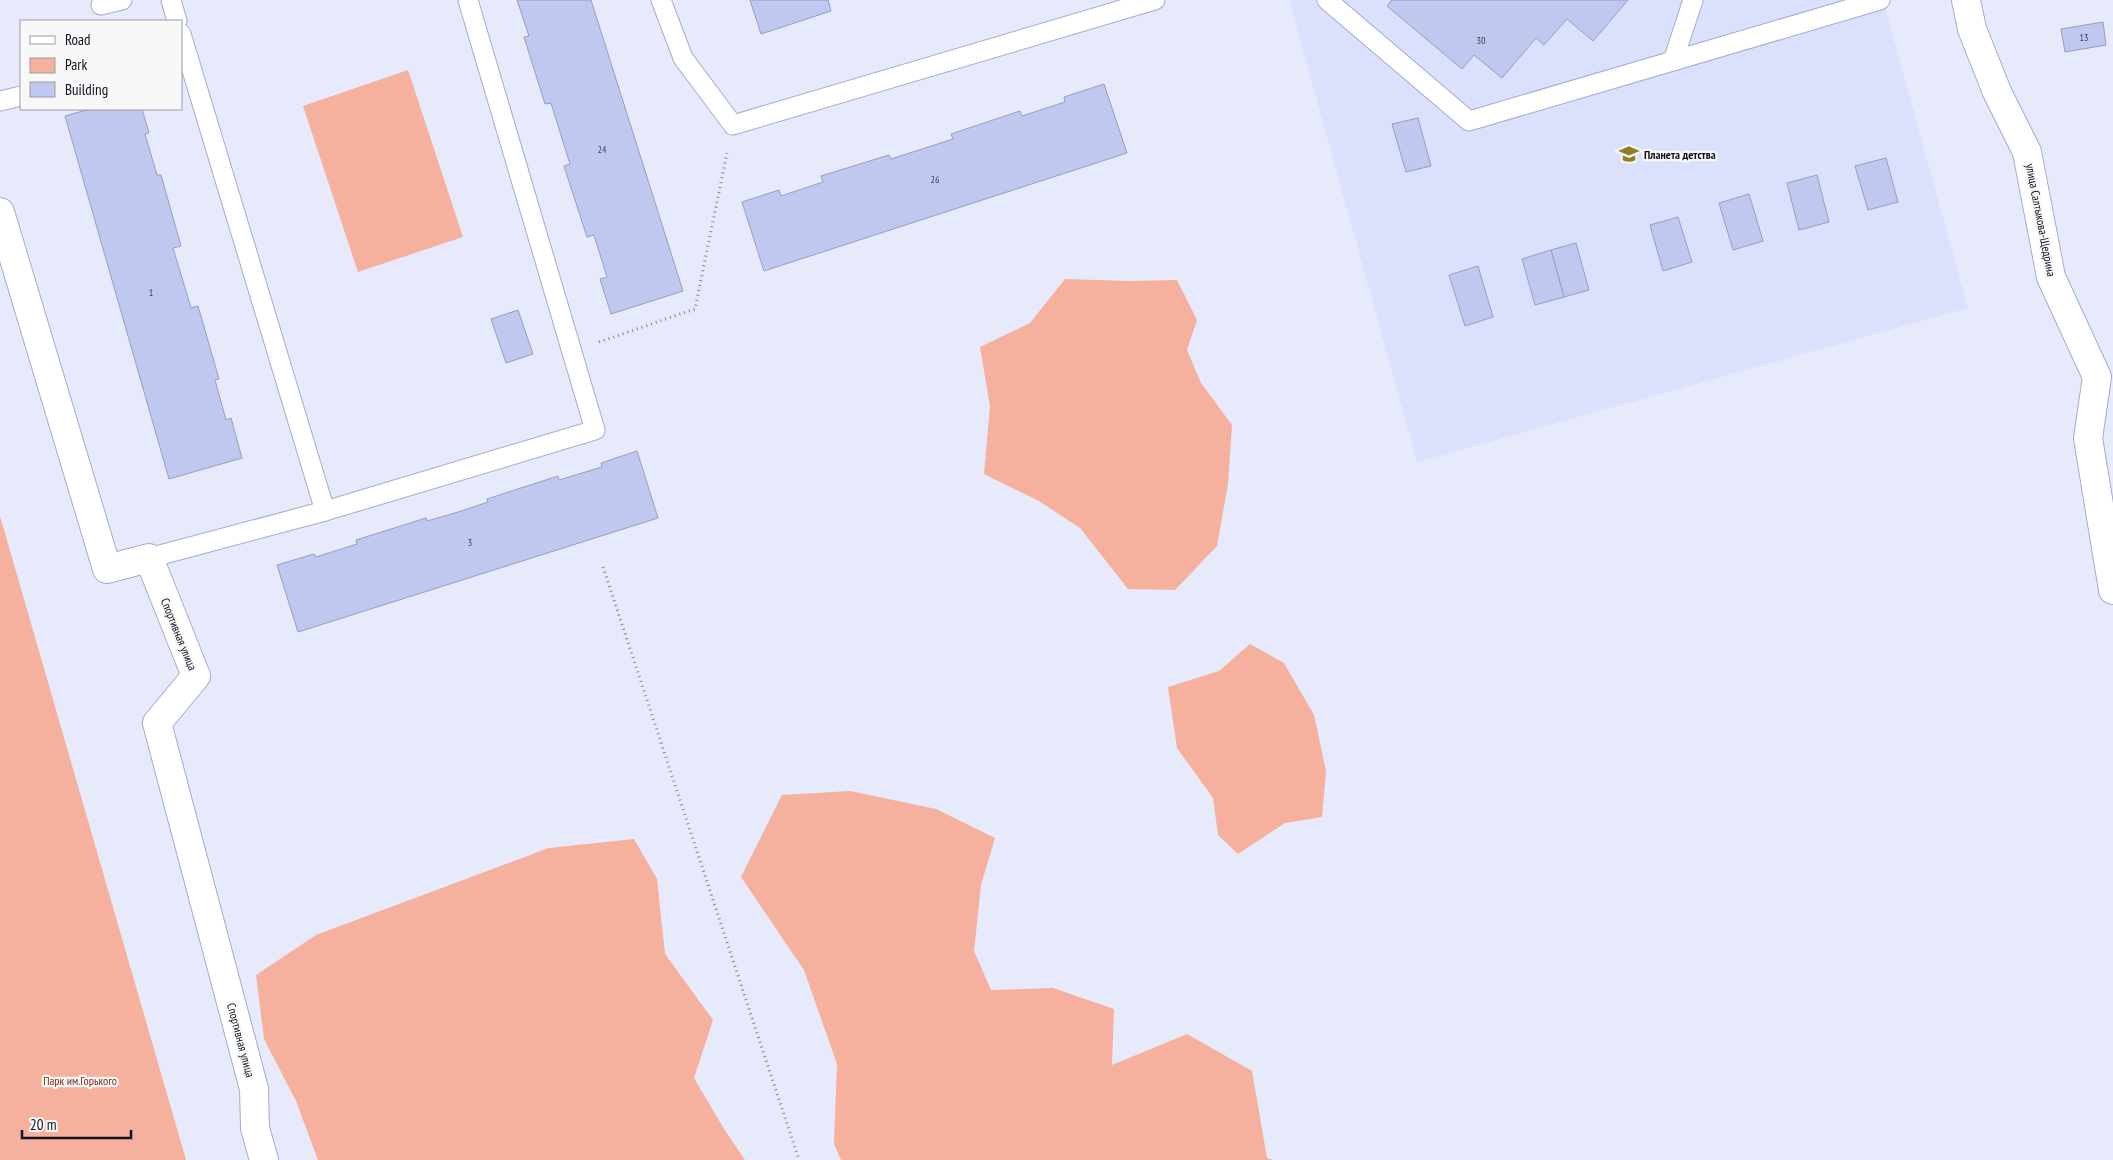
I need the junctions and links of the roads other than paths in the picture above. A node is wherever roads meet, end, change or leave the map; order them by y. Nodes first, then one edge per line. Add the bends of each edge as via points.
1 (122, 0) edge
2 (171, 0) edge
3 (468, 0) edge
4 (661, 0) edge
5 (1155, 0) edge
6 (1327, 0) edge
7 (1693, 0) edge
8 (1880, 0) edge
9 (1966, 0) edge
10 (102, 5) dead end
11 (177, 20) edge
12 (182, 40) edge
13 (185, 57) edge
14 (1673, 61) junction
15 (20, 96) edge
16 (0, 101) edge
17 (0, 212) edge
18 (2105, 374) edge
19 (325, 511) junction
20 (149, 558) junction
21 (2113, 590) edge
22 (264, 1160) edge

1 - 10 lane
2 - 11 lane
3 - 19 lane via 595,430
4 - 5 lane via 683,58 733,124
6 - 14 lane via 1469,121
7 - 14 lane
8 - 14 lane
9 - 18 street, улица Салтыкова-Щедрина via 1972,29 1997,92 2027,152 2051,277
12 - 13 lane
13 - 19 lane
15 - 16 lane
17 - 20 street via 107,569
18 - 21 street, улица Салтыкова-Щедрина via 2088,438
19 - 20 lane
20 - 22 street, Спортивная улица via 196,676 157,723 254,1089 255,1128

